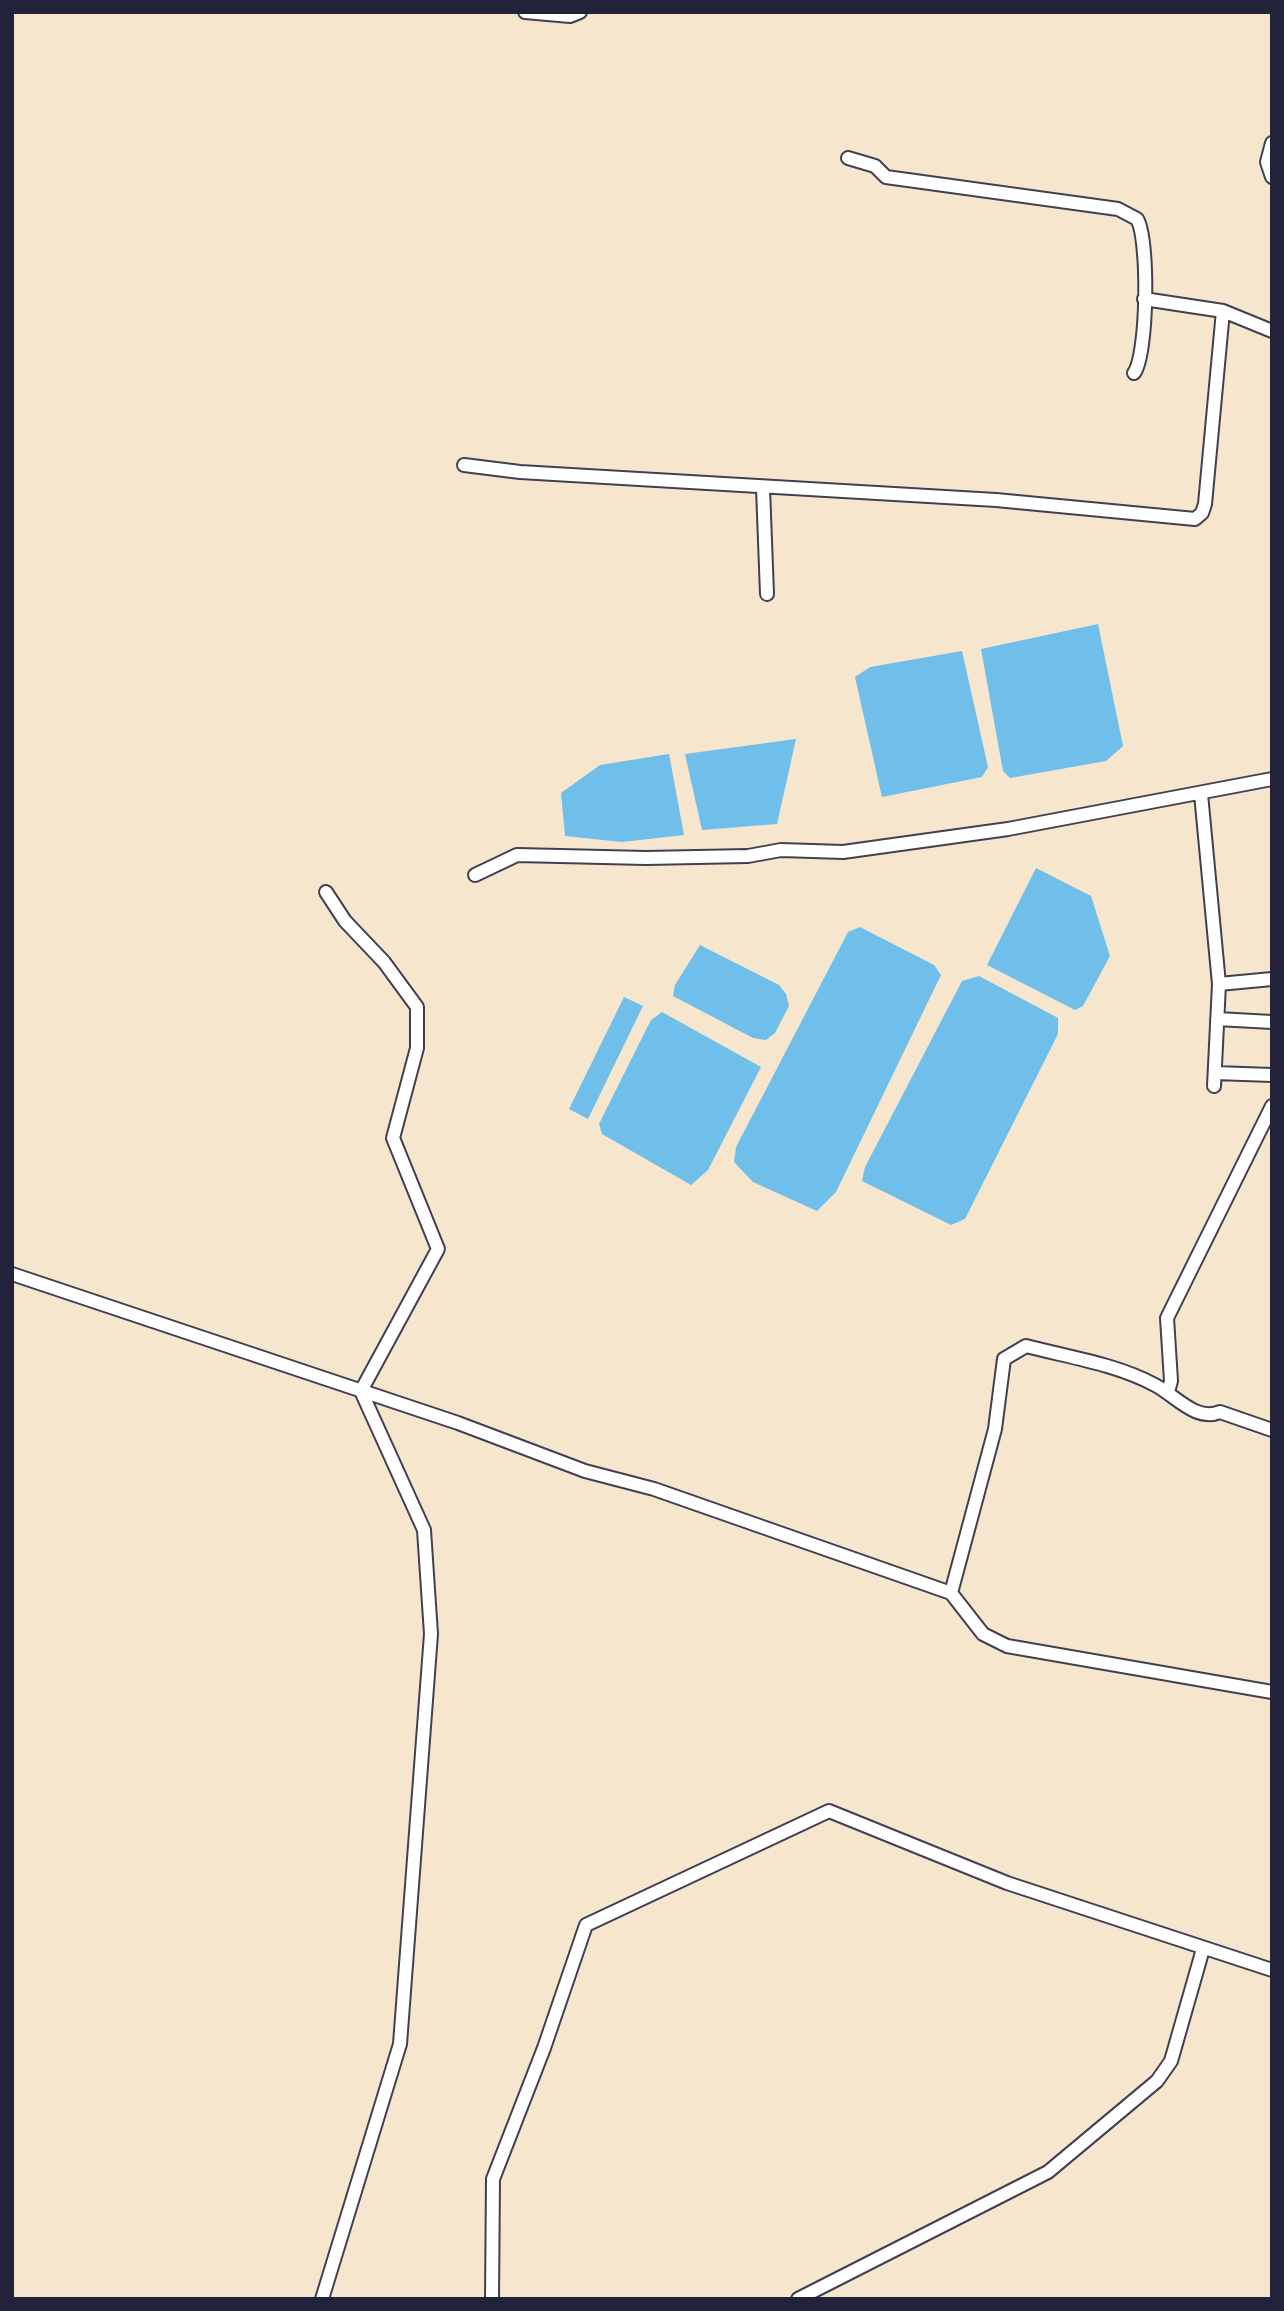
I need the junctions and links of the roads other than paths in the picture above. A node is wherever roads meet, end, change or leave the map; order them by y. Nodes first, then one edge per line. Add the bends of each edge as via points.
1 (525, 12) edge
2 (580, 12) edge
3 (1272, 143) edge
4 (848, 158) dead end
5 (1272, 177) edge
6 (1144, 299) junction
7 (1223, 312) junction
8 (1272, 331) edge
9 (1134, 373) dead end
10 (464, 465) dead end
11 (763, 488) junction
12 (767, 594) dead end
13 (1272, 779) edge
14 (1201, 794) junction
15 (475, 874) dead end
16 (326, 892) dead end
17 (1272, 979) edge
18 (1219, 984) junction
19 (1217, 1020) junction
20 (1272, 1022) edge
21 (1272, 1075) edge
22 (1272, 1106) edge
23 (12, 1274) edge
24 (361, 1391) junction
25 (1168, 1392) junction
26 (1272, 1430) edge
27 (951, 1593) junction
28 (1272, 1692) edge
29 (1203, 1949) junction
30 (1272, 1970) edge
31 (322, 2299) edge
32 (492, 2299) edge
33 (798, 2299) edge

1 - 2 street via 570,16
3 - 5 street via 1267,162
4 - 6 street via 875,166 886,177 1118,209 1137,219 1143,236
6 - 7 street
6 - 9 street via 1140,360
7 - 8 street
7 - 11 street via 1205,504 1195,519 996,500
10 - 11 street
11 - 12 street
13 - 14 street
14 - 15 street via 1008,829 844,852 781,850 748,856 646,858 517,855
14 - 18 street
16 - 24 street via 417,1007 416,1048 393,1138 438,1249
17 - 18 street
18 - 19 street
19 - 20 street
19 - 21 street via 1214,1079
22 - 25 street via 1167,1318
23 - 24 street
24 - 27 street
24 - 31 street via 425,1530 431,1634 400,2044
25 - 26 street via 1194,1412 1210,1416 1220,1412
25 - 27 street via 1136,1375 1026,1346 1004,1359 995,1429
27 - 28 street via 983,1634 1007,1646
29 - 30 street
29 - 32 street via 1007,1883 829,1811 586,1925 493,2179
29 - 33 street via 1171,2061 1157,2081 1048,2172

